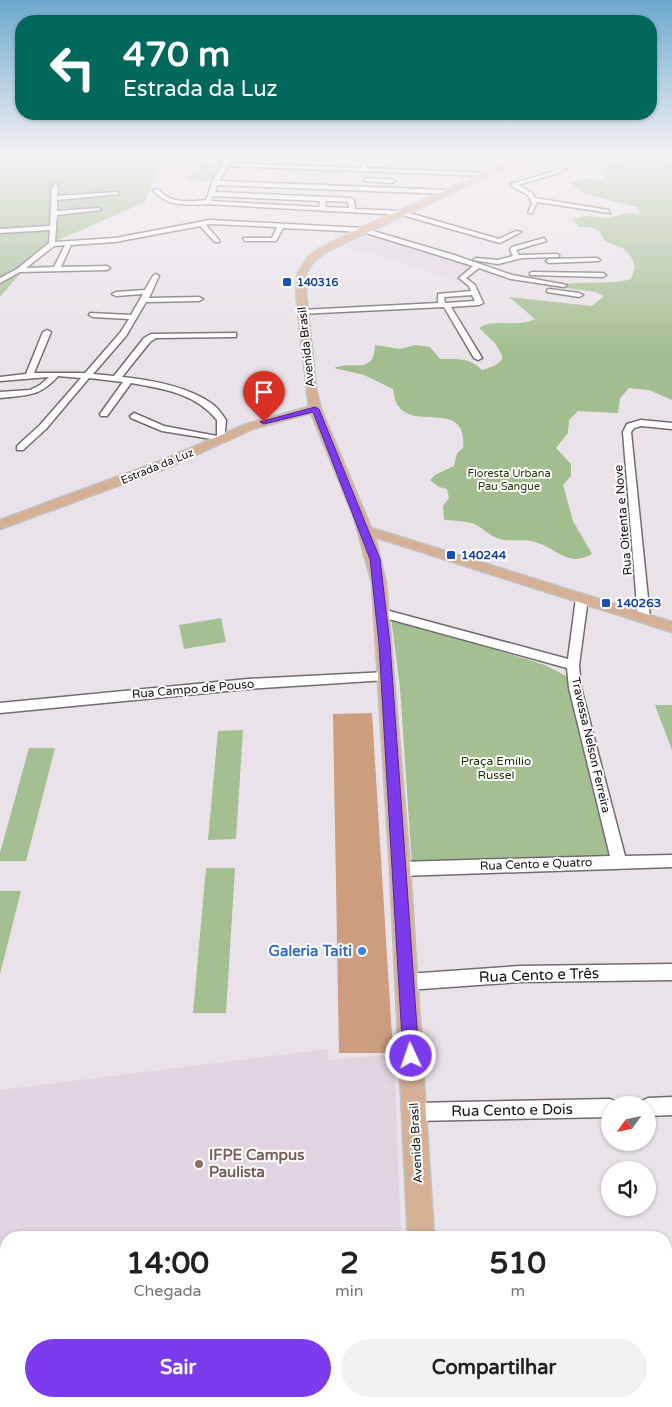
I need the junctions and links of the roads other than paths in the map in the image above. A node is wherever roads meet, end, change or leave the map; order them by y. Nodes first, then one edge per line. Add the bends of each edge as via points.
1 (53, 221) edge
2 (384, 221) edge
3 (429, 221) edge
4 (202, 224) junction
5 (282, 226) junction
6 (53, 228) junction
7 (363, 230) junction
8 (0, 231) edge
9 (518, 232) dead end
10 (244, 239) dead end
11 (544, 240) dead end
12 (217, 241) dead end
13 (69, 243) junction
14 (52, 244) junction
15 (557, 256) dead end
16 (461, 258) junction
17 (514, 258) junction
18 (70, 260) dead end
19 (597, 260) dead end
20 (60, 261) junction
21 (477, 266) junction
22 (107, 268) dead end
23 (57, 269) junction
24 (19, 270) junction
25 (505, 274) junction
26 (603, 275) dead end
27 (156, 276) dead end
28 (0, 280) edge
29 (545, 283) junction
30 (564, 285) dead end
31 (148, 292) junction
32 (476, 293) junction
33 (116, 294) dead end
34 (579, 295) dead end
35 (199, 299) dead end
36 (144, 300) junction
37 (444, 305) junction
38 (302, 312) junction
39 (93, 315) dead end
40 (134, 316) junction
41 (47, 332) dead end
42 (233, 335) dead end
43 (478, 358) dead end
44 (56, 374) junction
45 (30, 376) junction
46 (86, 376) junction
47 (0, 379) edge
48 (116, 379) junction
49 (128, 381) junction
50 (0, 395) edge
51 (315, 409) junction
52 (104, 414) dead end
53 (134, 416) dead end
54 (672, 426) edge
55 (221, 439) junction
56 (20, 448) dead end
57 (0, 525) edge
58 (365, 530) junction
59 (582, 598) junction
60 (382, 613) junction
61 (644, 618) junction
62 (672, 627) edge
63 (573, 665) junction
64 (387, 676) junction
65 (0, 708) edge
66 (672, 860) edge
67 (619, 862) junction
68 (400, 869) junction
69 (672, 972) edge
70 (407, 982) junction
71 (672, 1106) edge
72 (656, 1107) edge
73 (601, 1108) edge
74 (414, 1112) junction
75 (422, 1231) edge

1 - 6 street
2 - 7 main road, Avenida Brasil
3 - 9 street via 500,241
4 - 5 street
4 - 12 street
4 - 13 street via 115,240
5 - 7 street
5 - 10 street via 274,240
6 - 8 street
6 - 14 street
7 - 16 street
7 - 38 main road, Avenida Brasil via 322,250 311,259 300,279
11 - 17 street via 514,248
13 - 14 street
13 - 20 street
14 - 24 street
15 - 17 street
16 - 17 street via 498,262
16 - 21 street
17 - 19 street via 533,261
18 - 20 street
20 - 23 street
21 - 25 street
21 - 32 street via 462,278
22 - 23 street
23 - 24 street
24 - 28 street
25 - 26 street
25 - 29 street
27 - 31 street
29 - 30 street
29 - 34 street via 541,288 544,290
31 - 33 street
31 - 36 street
32 - 37 street via 479,303
32 - 37 street via 440,295
35 - 36 street
36 - 40 street
37 - 38 street
37 - 43 street
38 - 51 main road, Avenida Brasil
39 - 40 street
40 - 46 street via 108,353
41 - 45 street
42 - 48 street via 154,336 147,340
44 - 45 street
44 - 46 street
44 - 50 street via 39,391
45 - 47 street
46 - 48 street
46 - 56 street via 43,427
48 - 49 street
49 - 52 street
49 - 55 street via 179,391 205,401 223,423
51 - 55 main road, Estrada da Luz via 276,418
51 - 58 main road, Avenida Brasil
53 - 55 street via 162,428
54 - 61 street, Rua Oitenta e Nove via 635,424 627,432
55 - 57 main road, Estrada da Luz via 165,464
58 - 59 main road
58 - 60 main road, Avenida Brasil via 375,559
59 - 61 main road
59 - 63 street, Travessa Nelson Ferreira
60 - 63 street
60 - 64 main road, Avenida Brasil
61 - 62 main road
63 - 67 street, Travessa Nelson Ferreira via 574,688
64 - 65 street, Rua Campo de Pouso via 248,684
64 - 68 main road, Avenida Brasil
66 - 67 street, Rua Cento e Quatro
67 - 68 street, Rua Cento e Quatro
68 - 70 main road, Avenida Brasil
69 - 70 street, Rua Cento e Três via 520,974
70 - 74 main road, Avenida Brasil
71 - 72 street
73 - 74 street, Rua Cento e Dois
74 - 75 main road, Avenida Brasil

